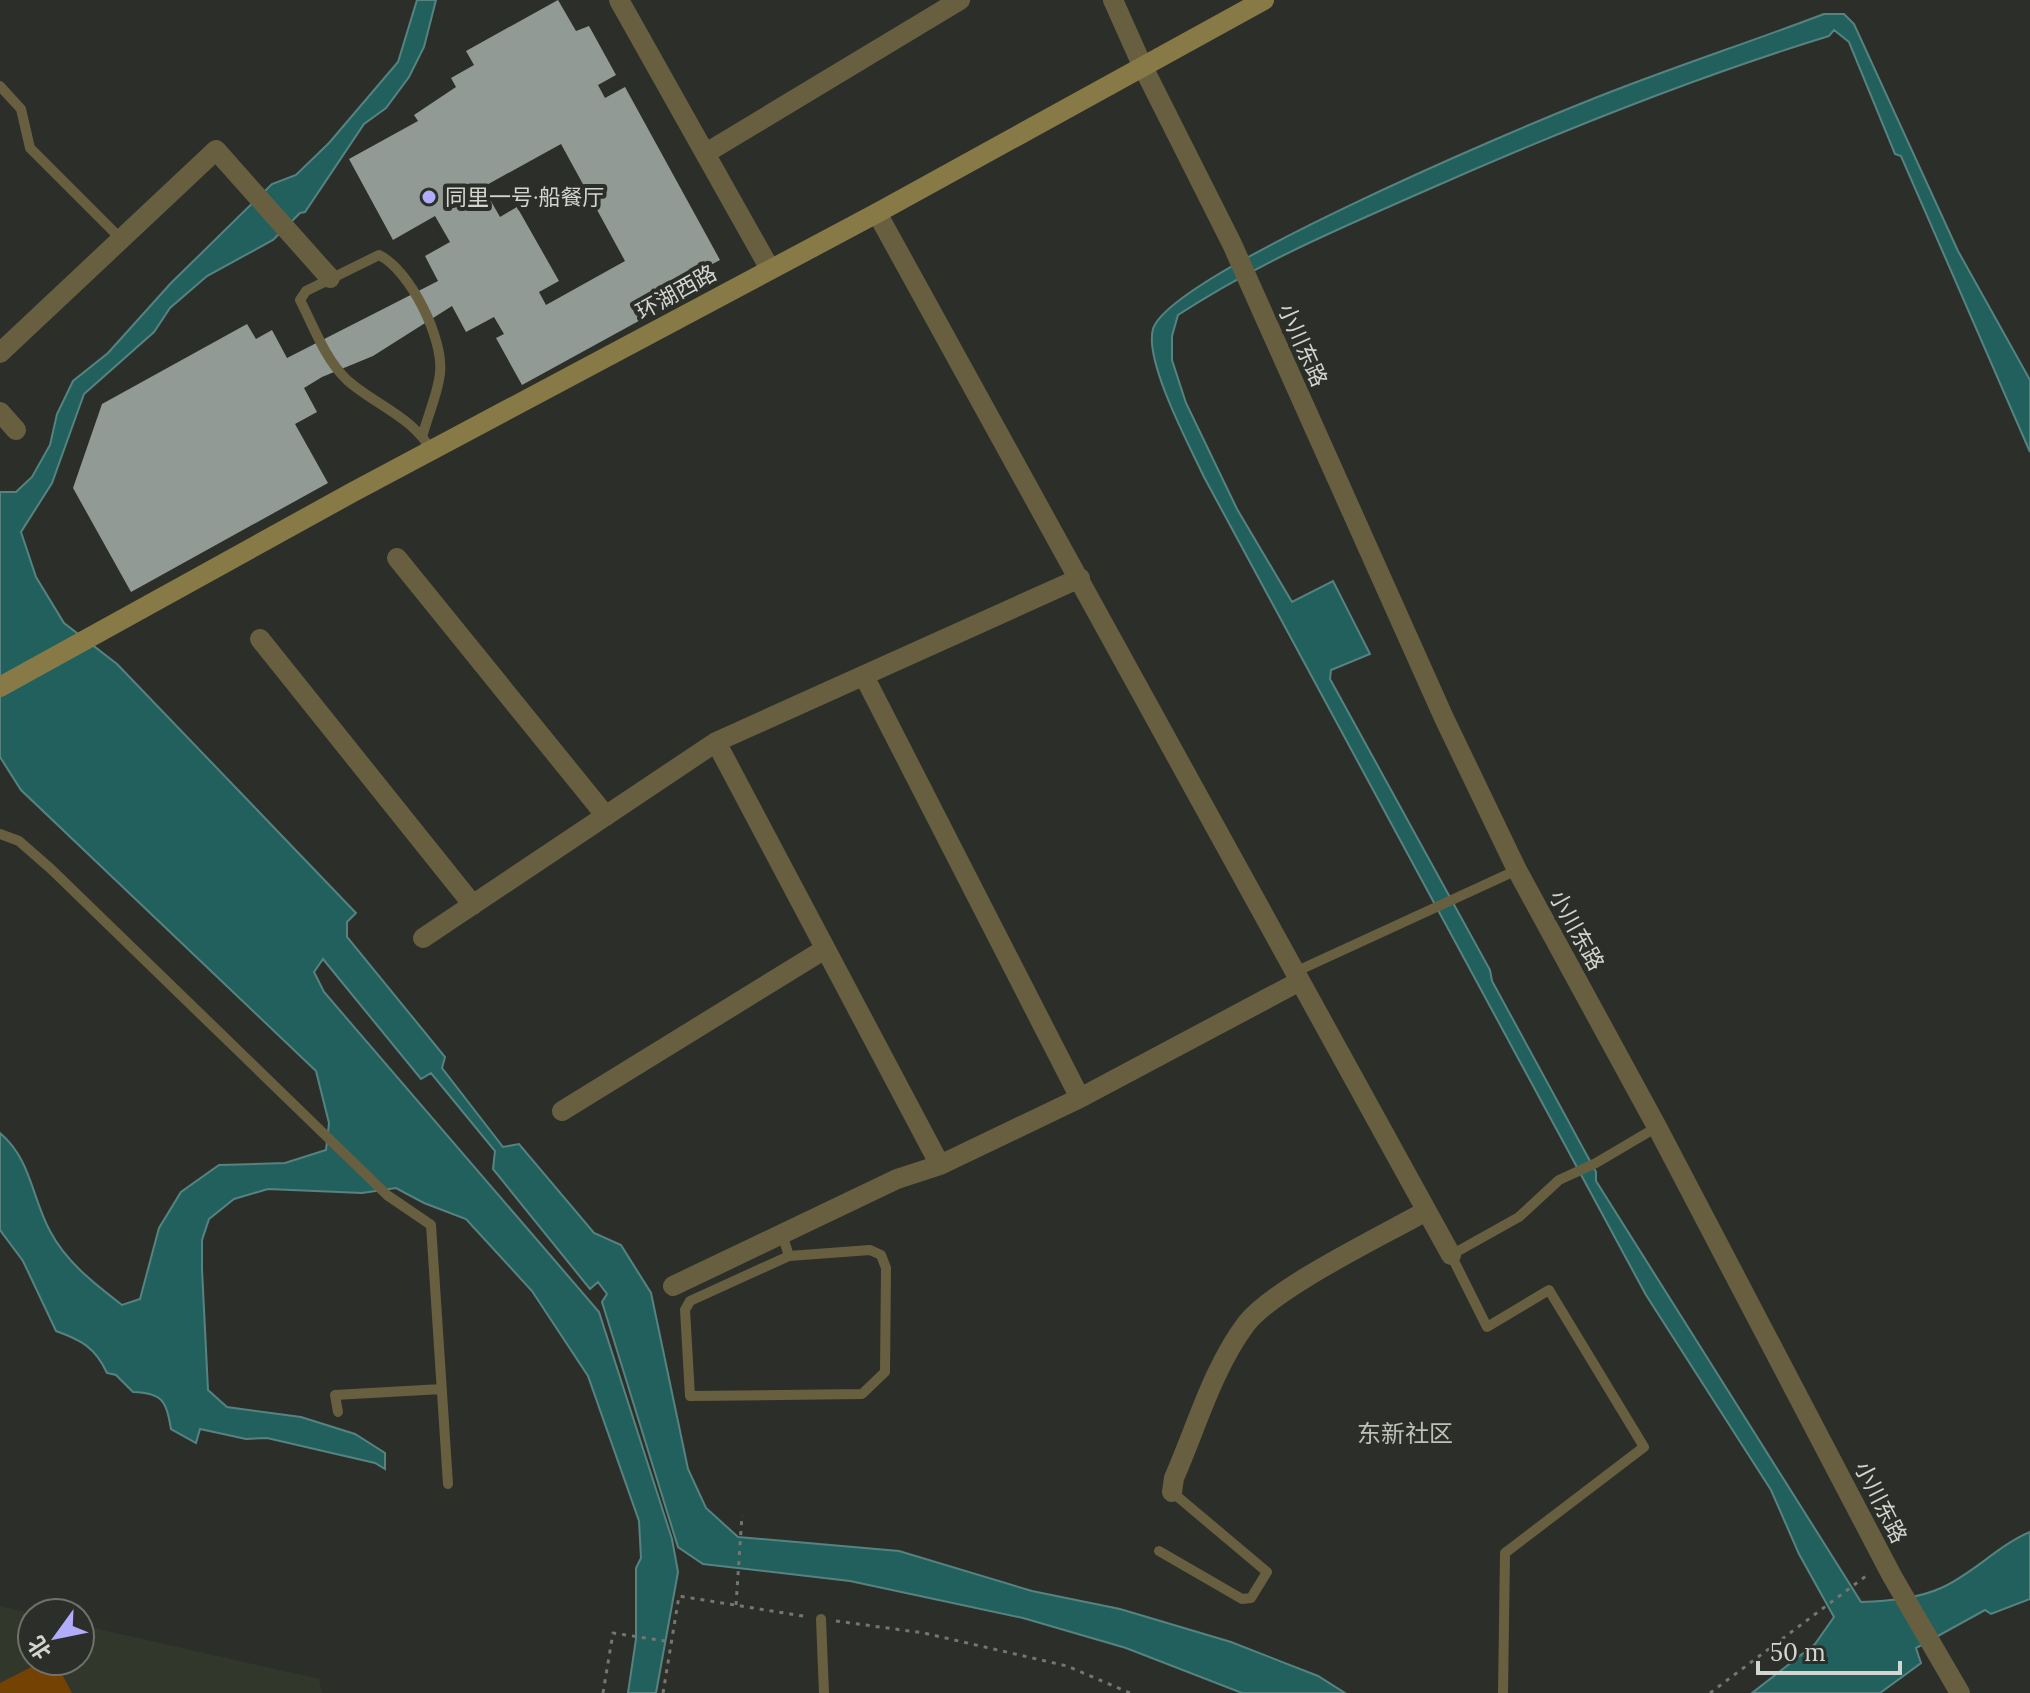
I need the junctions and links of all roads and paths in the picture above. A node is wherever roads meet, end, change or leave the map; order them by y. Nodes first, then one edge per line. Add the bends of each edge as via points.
1 (960, 0) edge
2 (1113, 0) edge
3 (1264, 0) edge
4 (627, 3) edge
5 (1142, 65) junction
6 (0, 86) edge
7 (706, 153) junction
8 (877, 213) junction
9 (121, 239) junction
10 (770, 269) junction
11 (330, 278) junction
12 (0, 353) edge
13 (0, 412) edge
14 (16, 430) dead end
15 (427, 443) junction
16 (397, 558) dead end
17 (1080, 578) junction
18 (260, 639) dead end
19 (864, 676) junction
20 (0, 687) edge
21 (716, 742) junction
22 (606, 816) junction
23 (0, 834) edge
24 (1517, 870) junction
25 (473, 905) junction
26 (423, 938) dead end
27 (825, 949) junction
28 (1297, 977) junction
29 (1080, 1098) junction
30 (562, 1111) dead end
31 (1657, 1127) junction
32 (940, 1165) junction
33 (1426, 1211) junction
34 (782, 1234) junction
35 (1451, 1255) junction
36 (789, 1256) junction
37 (673, 1286) dead end
38 (442, 1389) junction
39 (338, 1412) dead end
40 (448, 1484) dead end
41 (1172, 1492) joint
42 (742, 1515) dead end
43 (1159, 1551) dead end
44 (1889, 1570) junction
45 (736, 1605) junction
46 (821, 1619) junction
47 (671, 1642) junction
48 (603, 1693) edge
49 (663, 1693) edge
50 (824, 1693) edge
51 (1130, 1693) edge
52 (1503, 1693) edge
53 (1710, 1693) edge
54 (1960, 1693) edge

1 - 7 street
2 - 5 street, 小川东路
3 - 5 main road, 环湖西路
4 - 7 street
5 - 8 main road, 环湖西路
5 - 24 street, 小川东路 via 1232,244
6 - 9 lane via 21,109 30,148
7 - 10 street
8 - 10 main road, 环湖西路
8 - 17 street
9 - 11 street via 216,150
9 - 12 street
10 - 15 main road, 环湖西路
11 - 15 lane via 300,300 333,365
11 - 15 lane via 379,255 404,276 439,341 440,374
13 - 14 street
15 - 20 main road, 环湖西路
16 - 22 street
17 - 19 street
17 - 28 street
18 - 25 street
19 - 21 street
19 - 29 street
21 - 22 street
21 - 27 street
22 - 25 street
23 - 38 lane via 19,841 51,869 387,1195 431,1225
24 - 28 lane via 1416,914
24 - 31 street, 小川东路
25 - 26 street
27 - 30 street
27 - 32 street
28 - 29 street
28 - 33 street
29 - 32 street
31 - 35 lane via 1559,1180 1519,1217
31 - 44 street, 小川东路
32 - 34 street via 897,1179
33 - 35 street
33 - 41 street via 1273,1299 1247,1323 1228,1354
34 - 36 lane
34 - 37 street
35 - 52 lane via 1487,1327 1549,1290 1644,1447 1505,1553
36 - 36 lane via 690,1301 685,1310 690,1396 862,1394 885,1372 886,1268 881,1255 870,1250
38 - 39 lane via 335,1395
38 - 40 lane
41 - 43 lane via 1267,1572 1251,1598 1242,1599
42 - 45 path
44 - 53 path
44 - 54 street, 小川东路
45 - 46 path
45 - 47 path via 679,1596
46 - 50 lane
46 - 51 path via 924,1633 1053,1663
47 - 48 path via 613,1633
47 - 49 path

